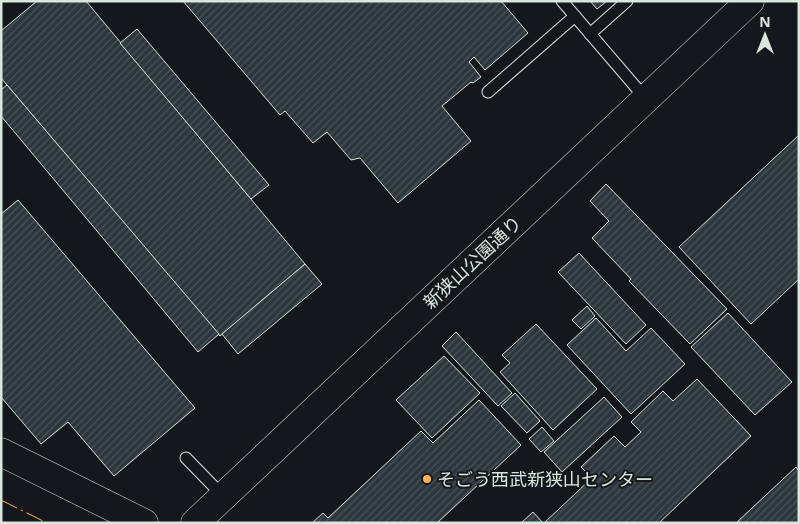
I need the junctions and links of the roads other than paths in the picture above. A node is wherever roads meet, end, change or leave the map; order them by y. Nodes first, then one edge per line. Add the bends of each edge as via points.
1 (562, 1) edge
2 (627, 1) edge
3 (750, 1) edge
4 (575, 16) junction
5 (590, 34) junction
6 (488, 92) dead end
7 (646, 99) junction
8 (1, 452) edge
9 (186, 458) dead end
10 (223, 496) junction
11 (144, 523) edge
12 (195, 523) edge

1 - 4 lane
2 - 5 lane
3 - 7 street, 新狭山公園通り
4 - 5 lane
4 - 6 lane
5 - 7 lane
7 - 10 street, 新狭山公園通り
8 - 11 street
9 - 10 lane
10 - 12 street, 新狭山公園通り

